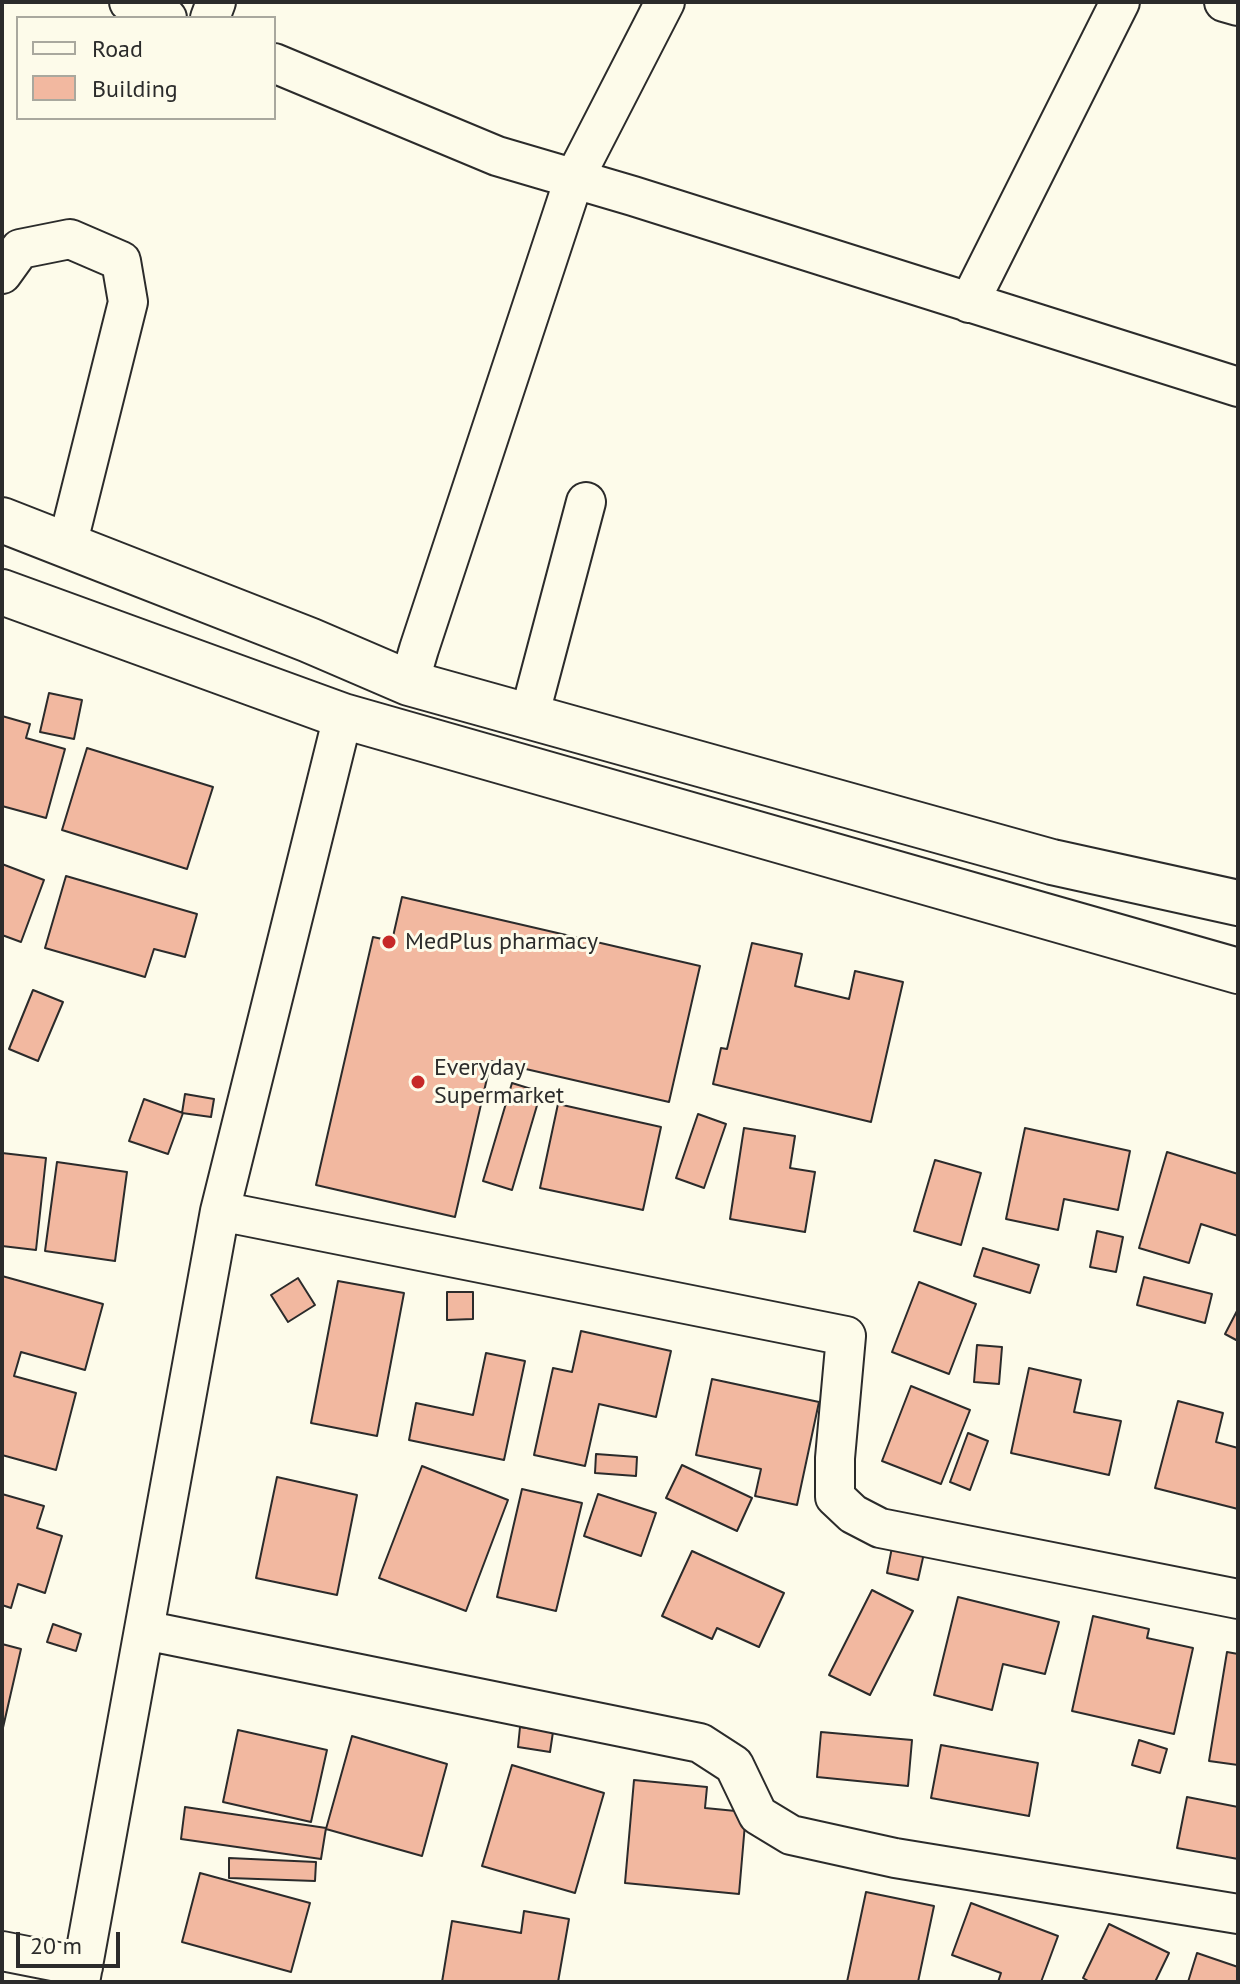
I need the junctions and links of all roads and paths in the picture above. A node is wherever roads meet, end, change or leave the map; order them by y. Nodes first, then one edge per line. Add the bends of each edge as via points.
1 (129, 2) edge
2 (665, 2) edge
3 (1120, 2) edge
4 (1224, 2) edge
5 (1238, 6) edge
6 (162, 16) edge
7 (276, 64) edge
8 (574, 179) junction
9 (2, 274) edge
10 (969, 303) junction
11 (1238, 387) edge
12 (586, 502) dead end
13 (2, 520) edge
14 (67, 546) junction
15 (2, 592) edge
16 (409, 683) junction
17 (343, 716) junction
18 (529, 717) junction
19 (1238, 903) edge
20 (1238, 971) edge
21 (220, 1211) junction
22 (1238, 1599) edge
23 (144, 1630) junction
24 (1238, 1914) edge
25 (2, 1951) edge
26 (81, 1974) edge

1 - 6 street
2 - 8 street
3 - 10 street
4 - 5 street
7 - 8 street via 497,156
8 - 10 street
8 - 16 street
9 - 14 street via 20,249 70,239 121,261 128,302
10 - 11 street
12 - 18 street
13 - 14 main road
14 - 16 main road
15 - 17 main road
16 - 18 main road
17 - 20 main road
17 - 21 street
18 - 19 main road via 1052,862
21 - 22 street via 846,1336 835,1497 853,1514 880,1528
21 - 23 street
23 - 24 street via 700,1743 734,1765 758,1815 791,1835 895,1858
23 - 26 street
25 - 26 street

